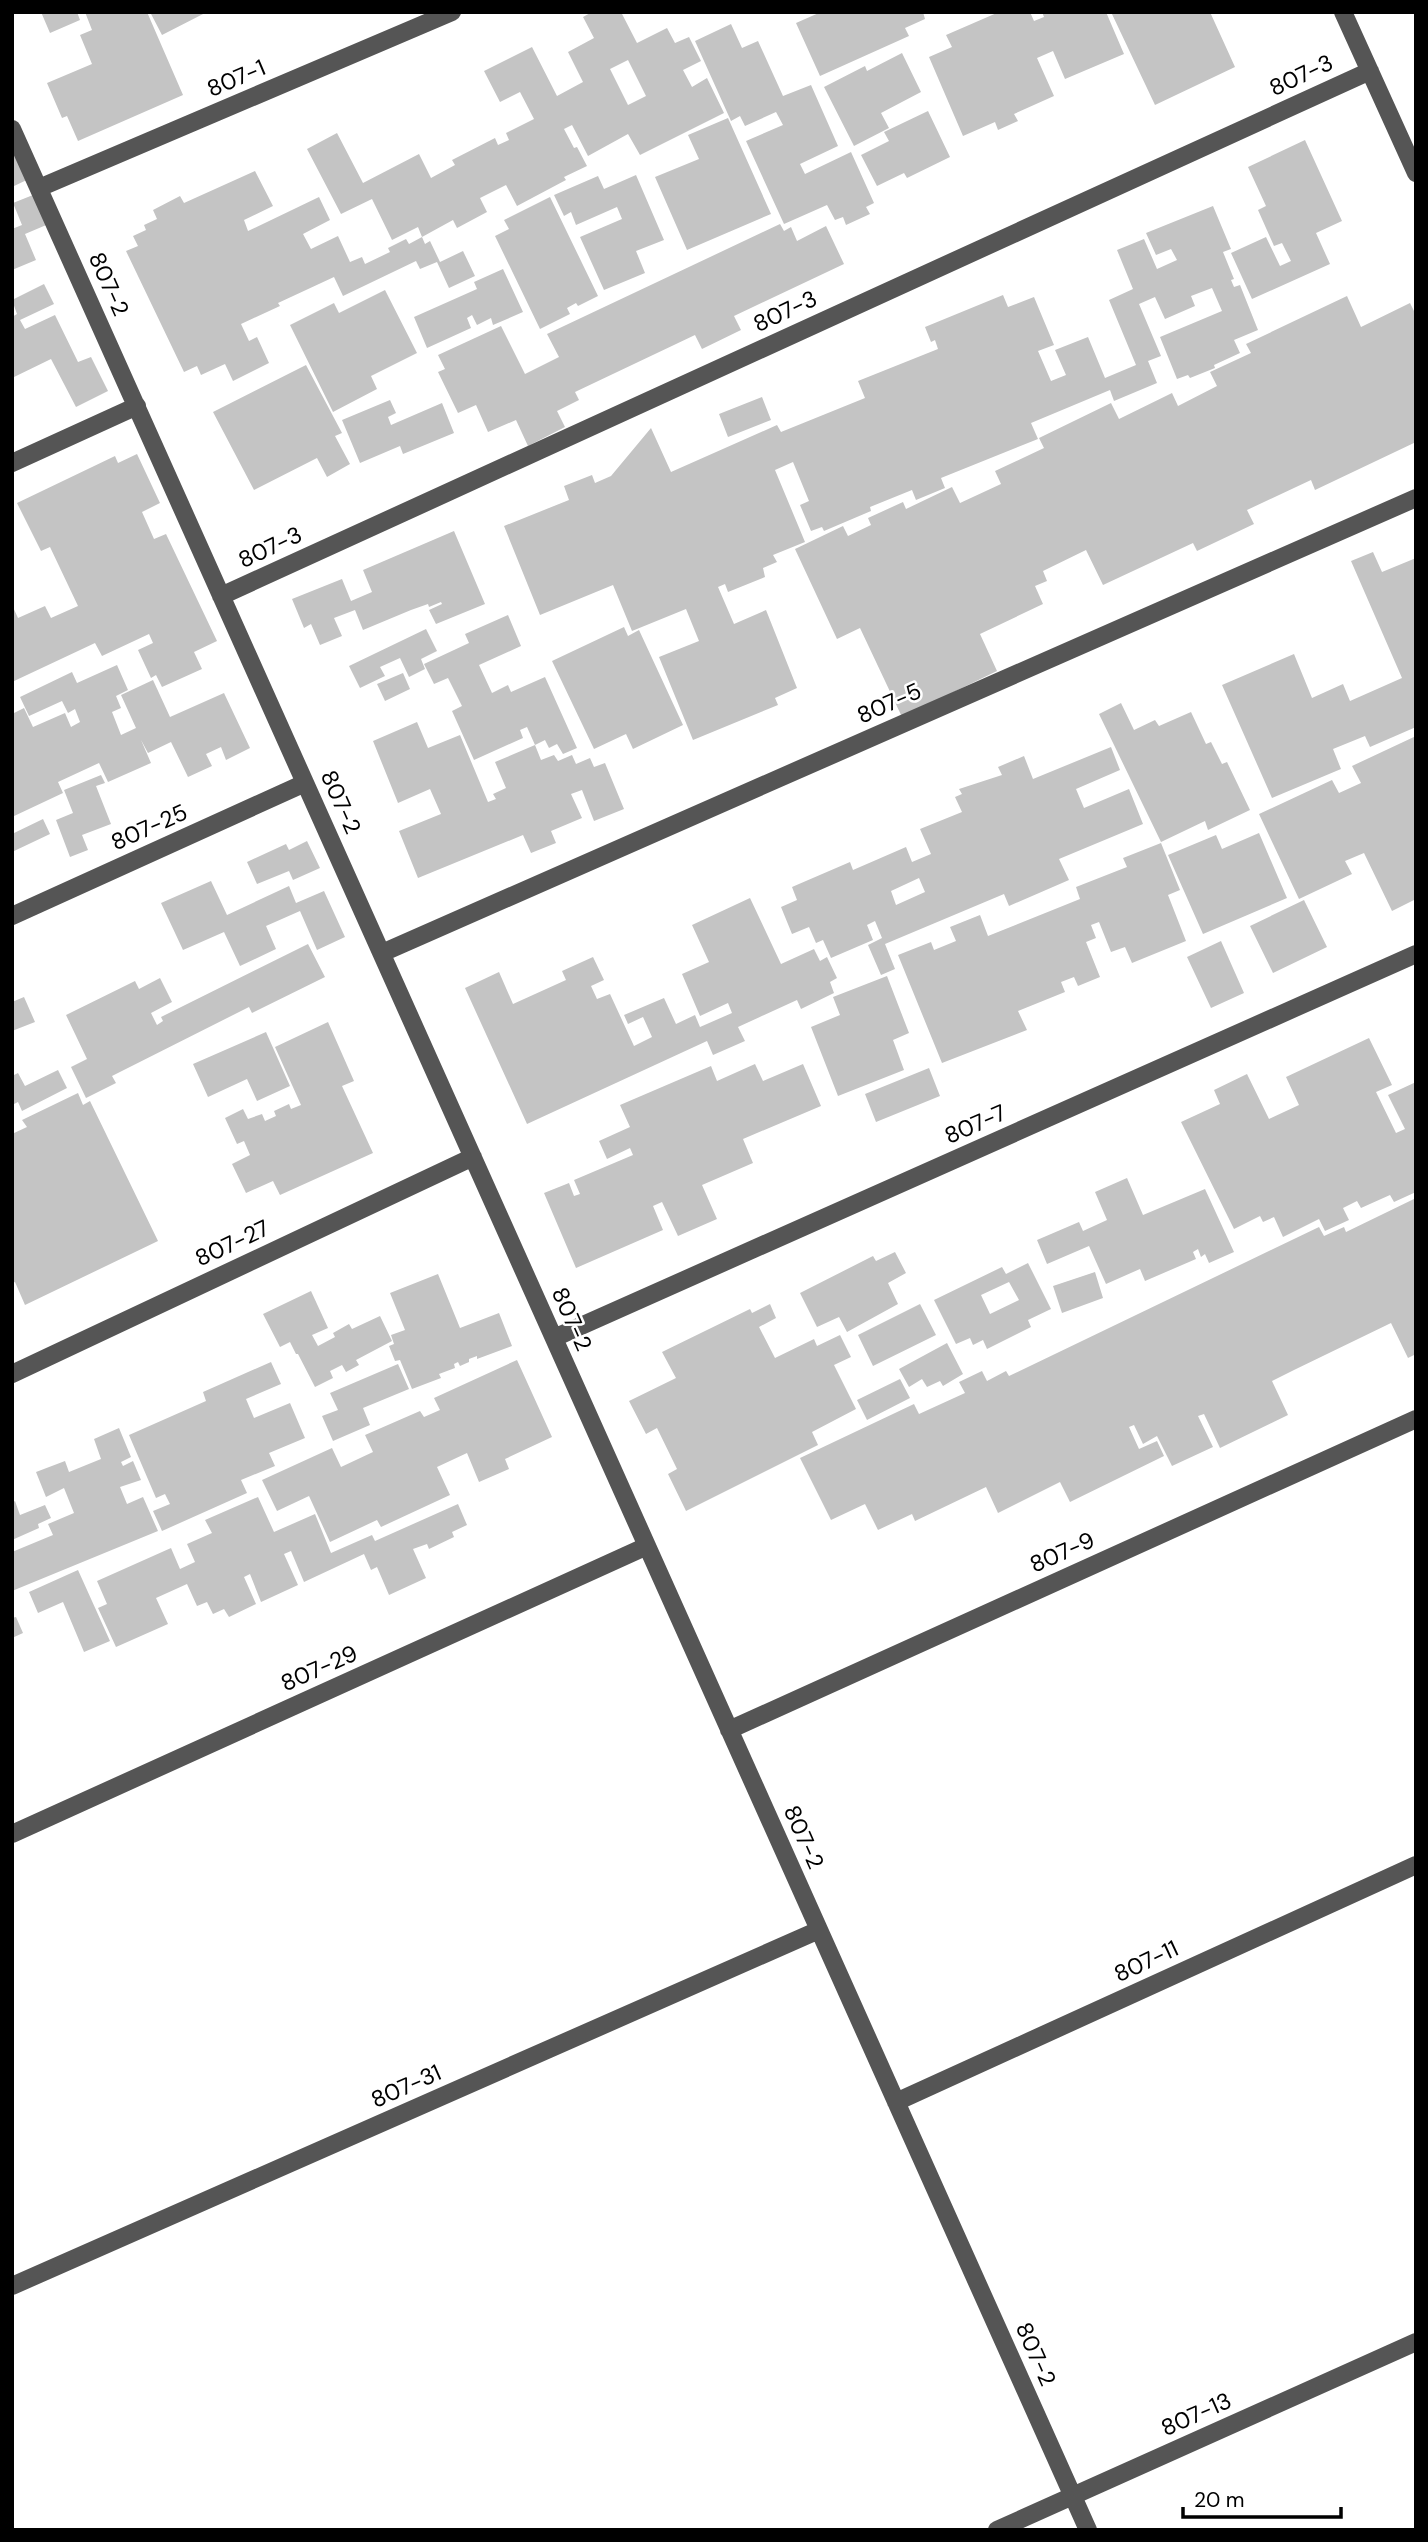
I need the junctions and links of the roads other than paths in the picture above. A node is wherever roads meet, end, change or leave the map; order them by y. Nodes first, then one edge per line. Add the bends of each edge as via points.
1 (452, 12) edge
2 (1343, 12) edge
3 (1370, 71) junction
4 (12, 129) edge
5 (1416, 173) edge
6 (39, 188) junction
7 (137, 406) junction
8 (12, 463) edge
9 (1416, 498) edge
10 (221, 596) junction
11 (305, 783) junction
12 (12, 916) edge
13 (382, 953) junction
14 (1416, 954) edge
15 (473, 1157) junction
16 (554, 1338) junction
17 (12, 1374) edge
18 (1416, 1419) edge
19 (647, 1546) junction
20 (729, 1730) junction
21 (12, 1834) edge
22 (1416, 1865) edge
23 (819, 1930) junction
24 (896, 2102) junction
25 (12, 2286) edge
26 (1416, 2342) edge
27 (1072, 2496) junction
28 (997, 2530) edge
29 (1087, 2530) edge

1 - 6 street, 807-1
2 - 3 street
3 - 5 street
3 - 10 street, 807-3
4 - 6 street, 807-2
6 - 7 street, 807-2
7 - 8 street
7 - 10 street, 807-2
9 - 13 street, 807-5
10 - 11 street, 807-2
11 - 12 street, 807-25
11 - 13 street, 807-2
13 - 15 street, 807-2
14 - 16 street, 807-7
15 - 16 street, 807-2
15 - 17 street, 807-27
16 - 19 street, 807-2
18 - 20 street, 807-9
19 - 20 street, 807-2
19 - 21 street, 807-29
20 - 23 street, 807-2
22 - 24 street, 807-11
23 - 24 street, 807-2
23 - 25 street, 807-31
24 - 27 street, 807-2
26 - 27 street, 807-13
27 - 28 street, 807-13
27 - 29 street, 807-2

